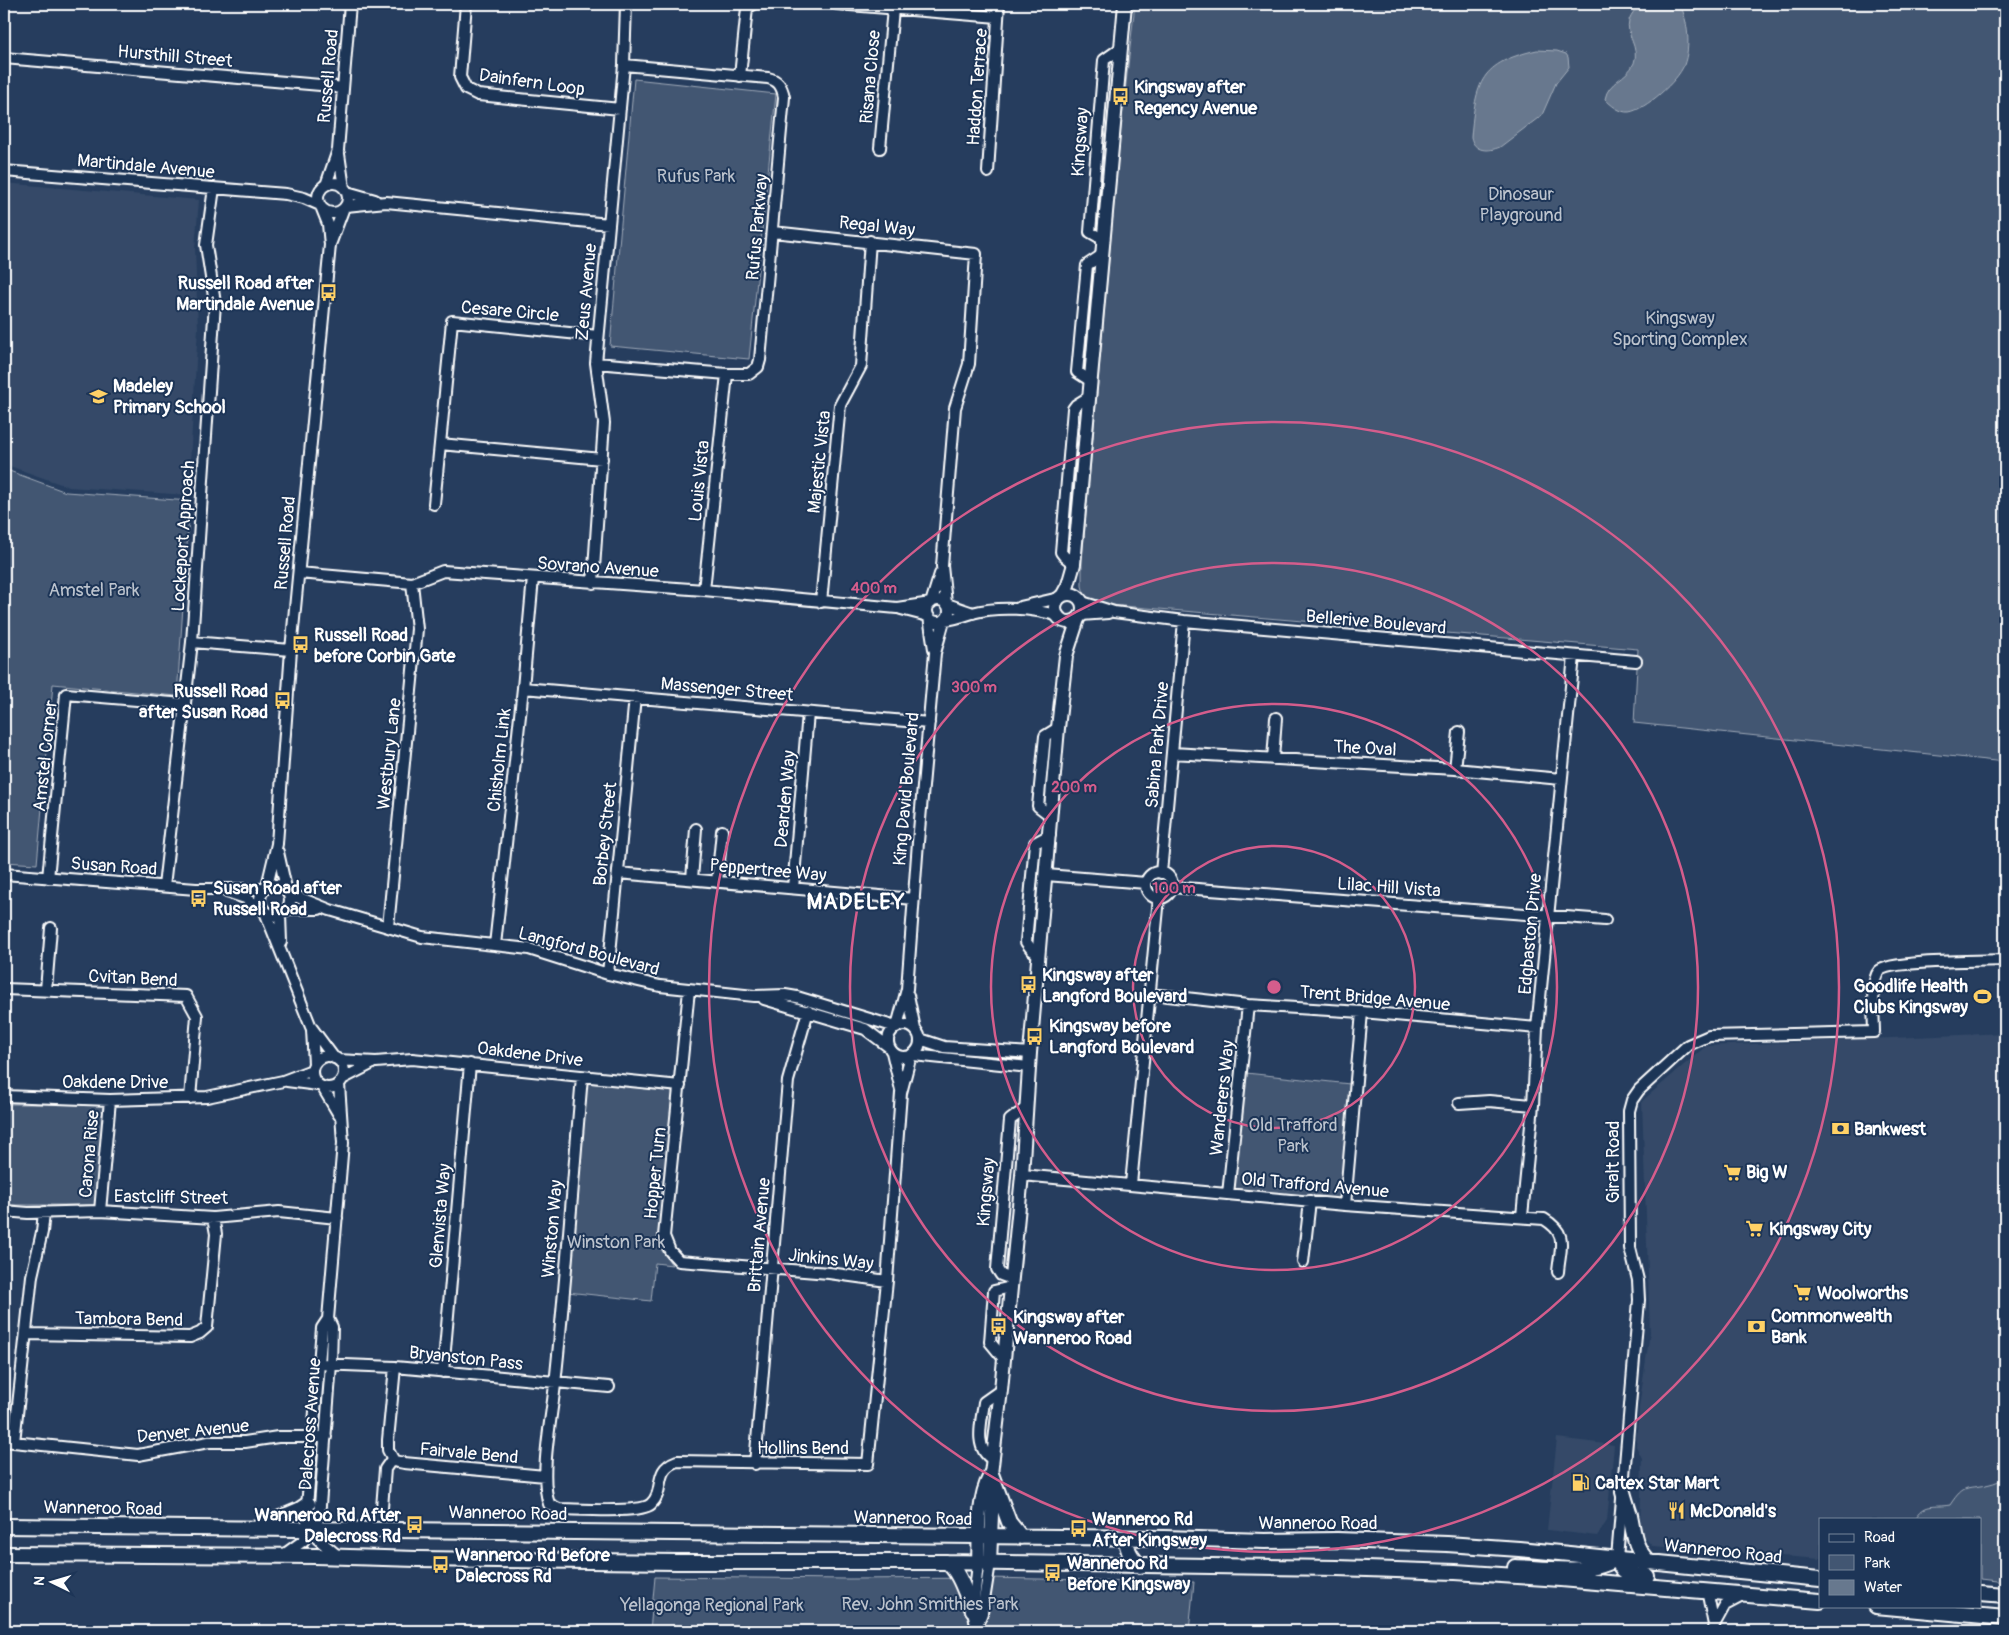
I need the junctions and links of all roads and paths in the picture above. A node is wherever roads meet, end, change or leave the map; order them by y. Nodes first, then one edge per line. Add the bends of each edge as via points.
1 (350, 4) edge
2 (466, 4) edge
3 (626, 4) edge
4 (754, 4) edge
5 (837, 4) edge
6 (999, 4) edge
7 (1125, 4) edge
8 (893, 10) junction
9 (998, 17) junction
10 (4, 58) edge
11 (624, 65) junction
12 (740, 76) junction
13 (343, 89) junction
14 (620, 109) junction
15 (880, 148) dead end
16 (338, 150) junction
17 (4, 171) edge
18 (988, 172) dead end
19 (324, 186) junction
20 (214, 188) junction
21 (346, 190) junction
22 (286, 194) junction
23 (386, 202) junction
24 (321, 207) junction
25 (344, 208) junction
26 (609, 224) junction
27 (773, 232) junction
28 (870, 241) junction
29 (330, 245) junction
30 (598, 336) junction
31 (596, 363) junction
32 (727, 374) junction
33 (440, 444) junction
34 (602, 459) junction
35 (434, 504) dead end
36 (942, 566) junction
37 (1073, 566) junction
38 (299, 573) junction
39 (533, 578) junction
40 (412, 583) junction
41 (593, 583) junction
42 (704, 590) junction
43 (1061, 597) junction
44 (821, 602) junction
45 (931, 603) junction
46 (946, 604) junction
47 (898, 608) junction
48 (1012, 609) junction
49 (1080, 609) junction
50 (973, 613) junction
51 (929, 617) junction
52 (1060, 617) junction
53 (944, 620) junction
54 (1184, 621) junction
55 (192, 642) junction
56 (291, 650) junction
57 (934, 653) junction
58 (1066, 656) junction
59 (1574, 656) junction
60 (1636, 661) dead end
61 (523, 688) junction
62 (635, 698) junction
63 (184, 704) junction
64 (808, 713) junction
65 (1276, 718) dead end
66 (929, 723) junction
67 (1459, 732) dead end
68 (1172, 753) junction
69 (1273, 759) junction
70 (1455, 769) junction
71 (1561, 779) junction
72 (696, 829) dead end
73 (722, 831) dead end
74 (1050, 835) junction
75 (277, 844) junction
76 (1161, 872) junction
77 (618, 873) junction
78 (4, 874) edge
79 (1046, 875) junction
80 (48, 878) junction
81 (692, 880) junction
82 (718, 882) junction
83 (1146, 883) junction
84 (164, 886) junction
85 (1171, 887) junction
86 (265, 888) junction
87 (793, 888) junction
88 (221, 890) junction
89 (288, 891) junction
90 (1159, 898) junction
91 (914, 899) junction
92 (264, 910) junction
93 (330, 910) junction
94 (284, 912) junction
95 (1548, 915) junction
96 (1605, 920) dead end
97 (388, 927) junction
98 (51, 928) dead end
99 (495, 945) junction
100 (282, 953) junction
101 (1039, 955) junction
102 (2005, 960) edge
103 (608, 974) junction
104 (4, 989) edge
105 (907, 989) junction
106 (46, 990) junction
107 (689, 990) junction
108 (1150, 994) junction
109 (754, 996) junction
110 (1248, 1005) junction
111 (808, 1011) junction
112 (1362, 1012) junction
113 (896, 1026) junction
114 (311, 1027) junction
115 (1537, 1028) junction
116 (915, 1029) junction
117 (920, 1040) junction
118 (890, 1050) junction
119 (1030, 1053) junction
120 (912, 1055) junction
121 (336, 1059) junction
122 (376, 1062) junction
123 (470, 1064) junction
124 (313, 1067) junction
125 (1029, 1067) junction
126 (582, 1077) junction
127 (283, 1081) junction
128 (340, 1081) junction
129 (321, 1086) junction
130 (680, 1086) junction
131 (901, 1093) junction
132 (4, 1096) edge
133 (190, 1098) junction
134 (110, 1100) junction
135 (1459, 1103) dead end
136 (1533, 1105) junction
137 (1026, 1108) junction
138 (342, 1120) junction
139 (1022, 1175) junction
140 (1131, 1184) junction
141 (1228, 1194) junction
142 (1310, 1201) junction
143 (1345, 1205) junction
144 (4, 1211) edge
145 (100, 1211) junction
146 (44, 1212) junction
147 (1522, 1216) junction
148 (213, 1218) junction
149 (337, 1218) junction
150 (1303, 1262) dead end
151 (772, 1269) junction
152 (1558, 1272) dead end
153 (887, 1281) junction
154 (1011, 1283) junction
155 (328, 1319) junction
156 (27, 1334) junction
157 (320, 1364) junction
158 (331, 1364) junction
159 (395, 1367) junction
160 (443, 1372) junction
161 (556, 1383) junction
162 (609, 1387) dead end
163 (313, 1437) junction
164 (326, 1437) junction
165 (9, 1441) edge
166 (392, 1459) junction
167 (755, 1464) junction
168 (991, 1474) junction
169 (545, 1476) junction
170 (1623, 1492) junction
171 (308, 1504) junction
172 (382, 1508) dead end
173 (4, 1526) edge
174 (254, 1529) junction
175 (311, 1529) junction
176 (984, 1537) junction
177 (1021, 1537) junction
178 (1126, 1538) junction
179 (4, 1554) edge
180 (282, 1556) junction
181 (339, 1557) junction
182 (1616, 1558) junction
183 (947, 1562) junction
184 (1649, 1562) junction
185 (984, 1563) junction
186 (1140, 1566) junction
187 (1455, 1572) junction
188 (1819, 1579) edge
189 (1707, 1590) junction
190 (1747, 1594) junction
191 (1982, 1594) edge
192 (1761, 1595) junction
193 (2005, 1596) edge
194 (1819, 1601) edge
195 (1911, 1608) edge
196 (1928, 1609) edge
197 (973, 1610) junction
198 (2005, 1618) edge
199 (977, 1628) edge
200 (1714, 1628) edge

1 - 13 street, Russell Road
2 - 14 street, Dainfern Loop via 460,77 466,89 478,95
3 - 11 street, Zeus Avenue
4 - 12 street via 747,8
5 - 8 street
6 - 9 street, Haddon Terrace
7 - 37 main road, Kingsway
8 - 9 street
8 - 15 street, Risana Close
9 - 18 street, Haddon Terrace
10 - 13 street, Hursthill Street
11 - 12 street, Rufus Parkway
11 - 14 street, Zeus Avenue
12 - 27 street, Rufus Parkway via 772,79 781,85 783,91
13 - 16 street, Russell Road
14 - 26 street, Zeus Avenue
16 - 19 street, Russell Road
16 - 21 street, Russell Road
17 - 20 street, Martindale Avenue
19 - 21 street via 336,183
19 - 22 street, Martindale Avenue
19 - 24 street via 318,196
20 - 22 street, Martindale Avenue
20 - 55 street, Lockeport Approach via 206,245 215,303
21 - 23 street
21 - 25 street via 348,202
22 - 24 street, Martindale Avenue via 304,198
23 - 25 street
23 - 26 street
24 - 25 street via 335,213
24 - 29 street, Russell Road via 328,224
25 - 29 street, Russell Road
26 - 30 street, Zeus Avenue
27 - 28 street, Regal Way
27 - 32 street, Rufus Parkway via 758,367 749,374
28 - 36 street, Regal Way via 976,254 969,364 955,408
28 - 44 street, Majestic Vista via 861,366 840,404
29 - 38 street, Russell Road
30 - 31 street, Zeus Avenue
30 - 33 street, Cesare Circle via 452,321
31 - 32 street, Rufus Parkway
31 - 34 street, Zeus Avenue via 604,423
32 - 42 street, Louis Vista
33 - 34 street
33 - 35 street, Cesare Circle
34 - 41 street, Zeus Avenue
36 - 45 street
36 - 46 street
37 - 43 main road, Kingsway
37 - 49 main road, Kingsway
38 - 40 street, Sovrano Avenue
38 - 56 street, Russell Road
39 - 40 street, Sovrano Avenue via 443,571
39 - 41 street, Sovrano Avenue
39 - 61 street, Chisholm Link
40 - 97 street, Westbury Lane via 417,629
41 - 42 street, Sovrano Avenue
42 - 44 street, Sovrano Avenue
43 - 48 street
43 - 49 main road via 1072,594
43 - 52 main road, Kingsway via 1056,606
44 - 47 street, Sovrano Avenue
45 - 46 street via 939,600
45 - 47 street, Sovrano Avenue
45 - 51 street via 927,608
46 - 50 street
46 - 53 street via 949,612
47 - 51 street, Sovrano Avenue
48 - 50 street
48 - 52 street
49 - 52 main road via 1067,621
49 - 54 street, Bellerive Boulevard
49 - 58 main road, Kingsway
50 - 53 street
51 - 53 street via 936,622
51 - 57 street, King David Boulevard
52 - 58 main road, Kingsway
53 - 57 street, King David Boulevard
54 - 59 street, Bellerive Boulevard
54 - 68 street, Sabina Park Drive
55 - 56 street
55 - 63 street, Lockeport Approach
56 - 75 street, Russell Road
57 - 66 street, King David Boulevard
58 - 74 main road, Kingsway
59 - 60 street, Bellerive Boulevard
59 - 71 street, Edgbaston Drive
61 - 62 street, Massenger Street
61 - 99 street, Chisholm Link
62 - 64 street, Massenger Street
62 - 77 street, Borbey Street
63 - 80 street, Amstel Corner via 66,694
63 - 84 street, Lockeport Approach
64 - 66 street, Massenger Street
64 - 87 street, Dearden Way
65 - 69 street
66 - 91 street, King David Boulevard
67 - 70 street
68 - 69 street, The Oval
68 - 76 street, Sabina Park Drive
69 - 70 street, The Oval
70 - 71 street, The Oval
71 - 95 street, Edgbaston Drive
72 - 81 street
73 - 82 street
74 - 79 main road, Kingsway
74 - 101 street via 1035,843 1026,942
75 - 86 street, Russell Road
75 - 89 street, Russell Road
76 - 83 street via 1150,876
76 - 85 street via 1169,877
77 - 81 street, Peppertree Way
77 - 103 street, Borbey Street
78 - 80 street, Susan Road
79 - 83 street
79 - 101 main road, Kingsway
80 - 84 street, Susan Road
81 - 82 street, Peppertree Way
82 - 87 street, Peppertree Way
83 - 90 street via 1148,892
84 - 88 street, Susan Road
85 - 90 street via 1167,895
85 - 95 street, Lilac Hill Vista
86 - 88 street, Susan Road
86 - 89 street via 278,884
86 - 92 street via 260,899
87 - 91 street, Peppertree Way
88 - 92 street, Susan Road via 245,898
89 - 93 street, Langford Boulevard
89 - 94 street via 290,902
90 - 108 street
91 - 105 street, King David Boulevard
92 - 94 street via 270,914
92 - 100 street
93 - 94 street, Langford Boulevard
93 - 97 street, Langford Boulevard
94 - 100 street
95 - 96 street, Lilac Hill Vista
95 - 115 street, Edgbaston Drive
97 - 99 street, Langford Boulevard via 422,937
98 - 106 street
99 - 103 street, Langford Boulevard via 529,949
100 - 114 street
101 - 119 main road, Kingsway
102 - 170 street, Giralt Road via 1884,968 1875,980 1874,1032 1709,1036 1688,1045 1639,1090 1629,1111 1630,1248 1639,1300
103 - 107 street, Langford Boulevard
104 - 106 street, Cvitan Bend
105 - 113 street, King David Boulevard
105 - 116 street, King David Boulevard
106 - 133 street, Cvitan Bend via 186,996 197,1016
107 - 109 street, Langford Boulevard
107 - 130 street, Hopper Turn
108 - 110 street, Trent Bridge Avenue
108 - 140 street
109 - 111 street, Langford Boulevard
109 - 113 street, Langford Boulevard via 797,997
110 - 112 street, Trent Bridge Avenue
110 - 141 street, Wanderers Way
111 - 118 street, Langford Boulevard via 865,1029
111 - 151 street, Brittain Avenue via 788,1081
112 - 115 street, Trent Bridge Avenue
112 - 143 street
113 - 116 street via 905,1024
113 - 118 street via 888,1036
114 - 121 street
114 - 124 street
115 - 136 street, Edgbaston Drive
116 - 117 street
117 - 119 street via 944,1046
117 - 120 street
118 - 120 street via 901,1057
118 - 131 street, Hollins Bend
119 - 125 main road, Kingsway
120 - 125 street
120 - 131 street, Hollins Bend
121 - 122 street, Oakdene Drive
121 - 124 street via 323,1057
121 - 128 street via 343,1069
122 - 123 street, Oakdene Drive via 412,1059
122 - 128 street, Oakdene Drive
123 - 126 street, Oakdene Drive
123 - 160 street, Glenvista Way
124 - 127 street, Oakdene Drive
124 - 129 street via 314,1081
125 - 137 main road, Kingsway
126 - 130 street, Oakdene Drive
126 - 161 street, Winston Way
127 - 129 street, Oakdene Drive
127 - 133 street, Oakdene Drive
128 - 129 street via 334,1087
128 - 138 street, Dalecross Avenue
129 - 138 street, Dalecross Avenue
130 - 151 street, Hopper Turn via 664,1236 670,1252 679,1261
131 - 153 street, Hollins Bend
132 - 134 street, Oakdene Drive
133 - 134 street, Oakdene Drive
134 - 145 street, Carona Rise
135 - 136 street via 1490,1101
136 - 147 street, Edgbaston Drive
137 - 139 main road, Kingsway
137 - 154 street, Kingsway via 1010,1120 998,1269
138 - 149 street, Dalecross Avenue
139 - 140 street, Old Trafford Avenue
139 - 154 main road, Kingsway
140 - 141 street, Old Trafford Avenue
141 - 142 street, Old Trafford Avenue
142 - 143 street, Old Trafford Avenue
142 - 150 street
143 - 147 street, Old Trafford Avenue
144 - 146 street, Eastcliff Street
145 - 146 street, Eastcliff Street
145 - 148 street, Eastcliff Street
146 - 156 street via 32,1276
147 - 152 street, Old Trafford Avenue via 1544,1219 1554,1225 1561,1236
148 - 149 street, Eastcliff Street via 279,1212
148 - 156 street, Tambora Bend via 216,1234 207,1327 200,1333 190,1337
149 - 155 street, Dalecross Avenue
151 - 153 street, Jinkins Way
151 - 167 street, Brittain Avenue
153 - 167 street, Hollins Bend via 868,1464
154 - 168 main road, Kingsway
155 - 157 street, Dalecross Avenue via 322,1328
155 - 158 street, Dalecross Avenue via 332,1327
156 - 165 street
157 - 158 street, Bryanston Pass
157 - 163 street, Dalecross Avenue
158 - 159 street, Bryanston Pass
158 - 164 street, Dalecross Avenue
159 - 160 street, Bryanston Pass
159 - 166 street via 388,1440
160 - 161 street, Bryanston Pass
161 - 162 street, Bryanston Pass
161 - 169 street, Hollins Bend
163 - 164 street, Denver Avenue
163 - 165 street, Denver Avenue via 209,1442 138,1455
163 - 171 street, Dalecross Avenue
164 - 175 street, Dalecross Avenue via 319,1518
166 - 169 street, Fairvale Bend via 404,1463
166 - 172 street via 385,1469
167 - 169 street, Hollins Bend via 677,1462 667,1465 661,1474 658,1494 650,1505 637,1510 559,1509 549,1504
168 - 176 main road, Kingsway via 985,1484
168 - 177 highway via 1009,1522
170 - 182 street, Giralt Road
170 - 184 highway via 1634,1541
171 - 174 highway
171 - 175 street, Dalecross Avenue via 306,1518
173 - 174 highway, Wanneroo Road
174 - 175 highway, Wanneroo Road
175 - 176 highway, Wanneroo Road
175 - 180 street, Dalecross Avenue via 303,1541
175 - 181 street
176 - 177 highway, Wanneroo Road
176 - 185 main road, Kingsway
177 - 178 highway, Wanneroo Road
178 - 182 highway, Wanneroo Road via 1447,1544
178 - 186 highway via 1130,1557
179 - 180 highway
180 - 181 highway
181 - 183 highway
182 - 184 highway, Wanneroo Road
182 - 187 highway via 1609,1564 1590,1569 1490,1565
182 - 192 highway via 1619,1567 1630,1574 1746,1584
183 - 185 highway
183 - 197 highway via 959,1577
184 - 188 highway, Wanneroo Road
185 - 186 highway
185 - 197 street
185 - 199 street via 982,1613
186 - 187 highway
187 - 189 highway
189 - 190 highway
189 - 200 street
190 - 192 highway
190 - 200 street via 1725,1605
191 - 193 highway
192 - 194 highway
195 - 196 highway
196 - 198 highway
197 - 199 street

